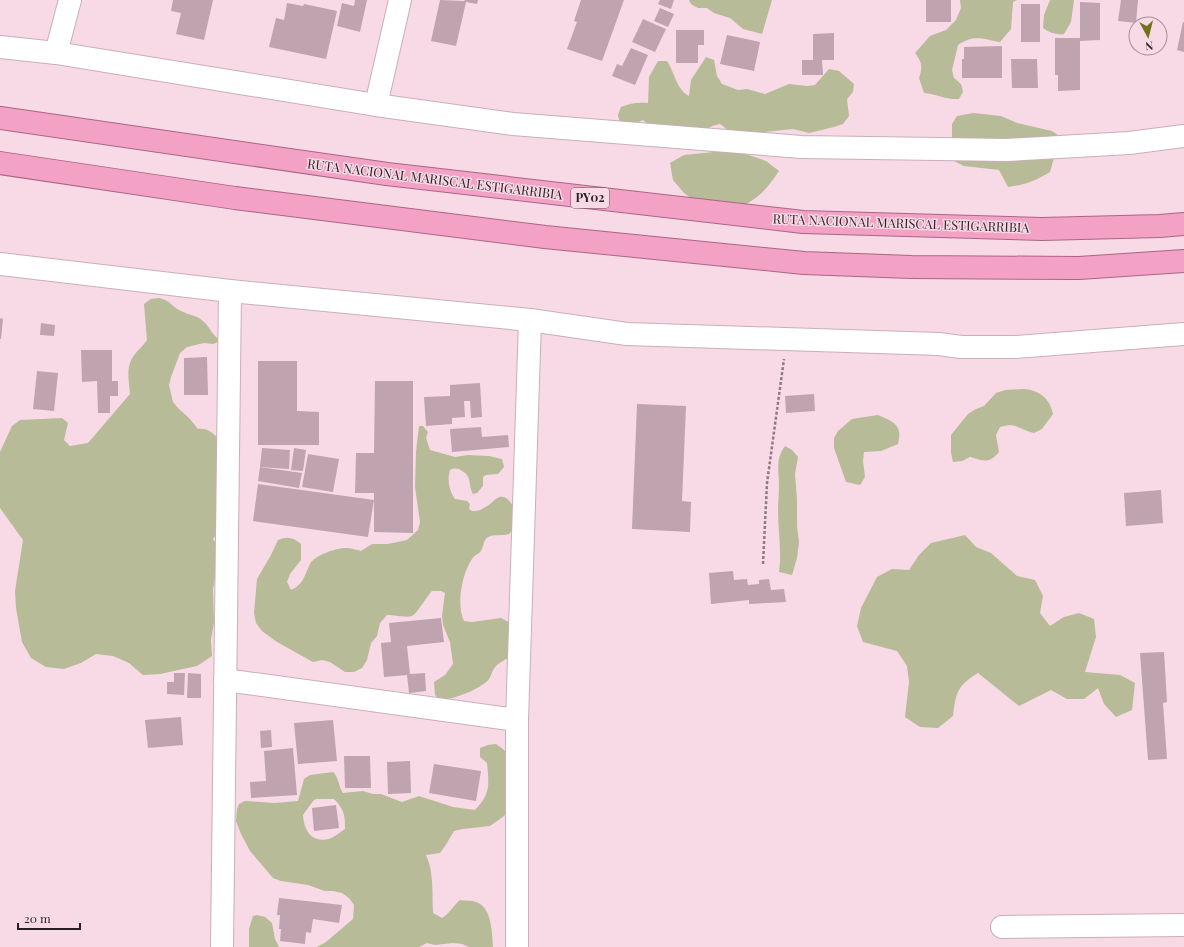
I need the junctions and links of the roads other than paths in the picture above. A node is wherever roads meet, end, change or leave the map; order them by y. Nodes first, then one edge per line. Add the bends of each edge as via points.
1 (70, 0) edge
2 (400, 0) edge
3 (0, 47) edge
4 (56, 53) junction
5 (376, 105) junction
6 (0, 118) edge
7 (1184, 136) edge
8 (0, 163) edge
9 (1184, 224) edge
10 (1184, 261) edge
11 (0, 264) edge
12 (230, 291) junction
13 (530, 320) junction
14 (1184, 334) edge
15 (225, 680) junction
16 (517, 720) junction
17 (1184, 925) edge
18 (1002, 927) dead end
19 (222, 947) edge
20 (517, 947) edge

1 - 4 street
2 - 5 street
3 - 4 street
4 - 5 street
5 - 7 street via 513,124 801,147 1008,150 1129,143
6 - 9 highway, RUTA NACIONAL MARISCAL ESTIGARRIBIA / PY02 via 387,174 803,222 1042,229
8 - 10 highway via 235,198 545,237 804,263 911,267 1079,268
11 - 12 street
12 - 13 street
12 - 15 street
13 - 14 street via 627,334 939,344 961,347 1015,347
13 - 16 street
15 - 16 street
15 - 19 street
16 - 20 street
17 - 18 street

